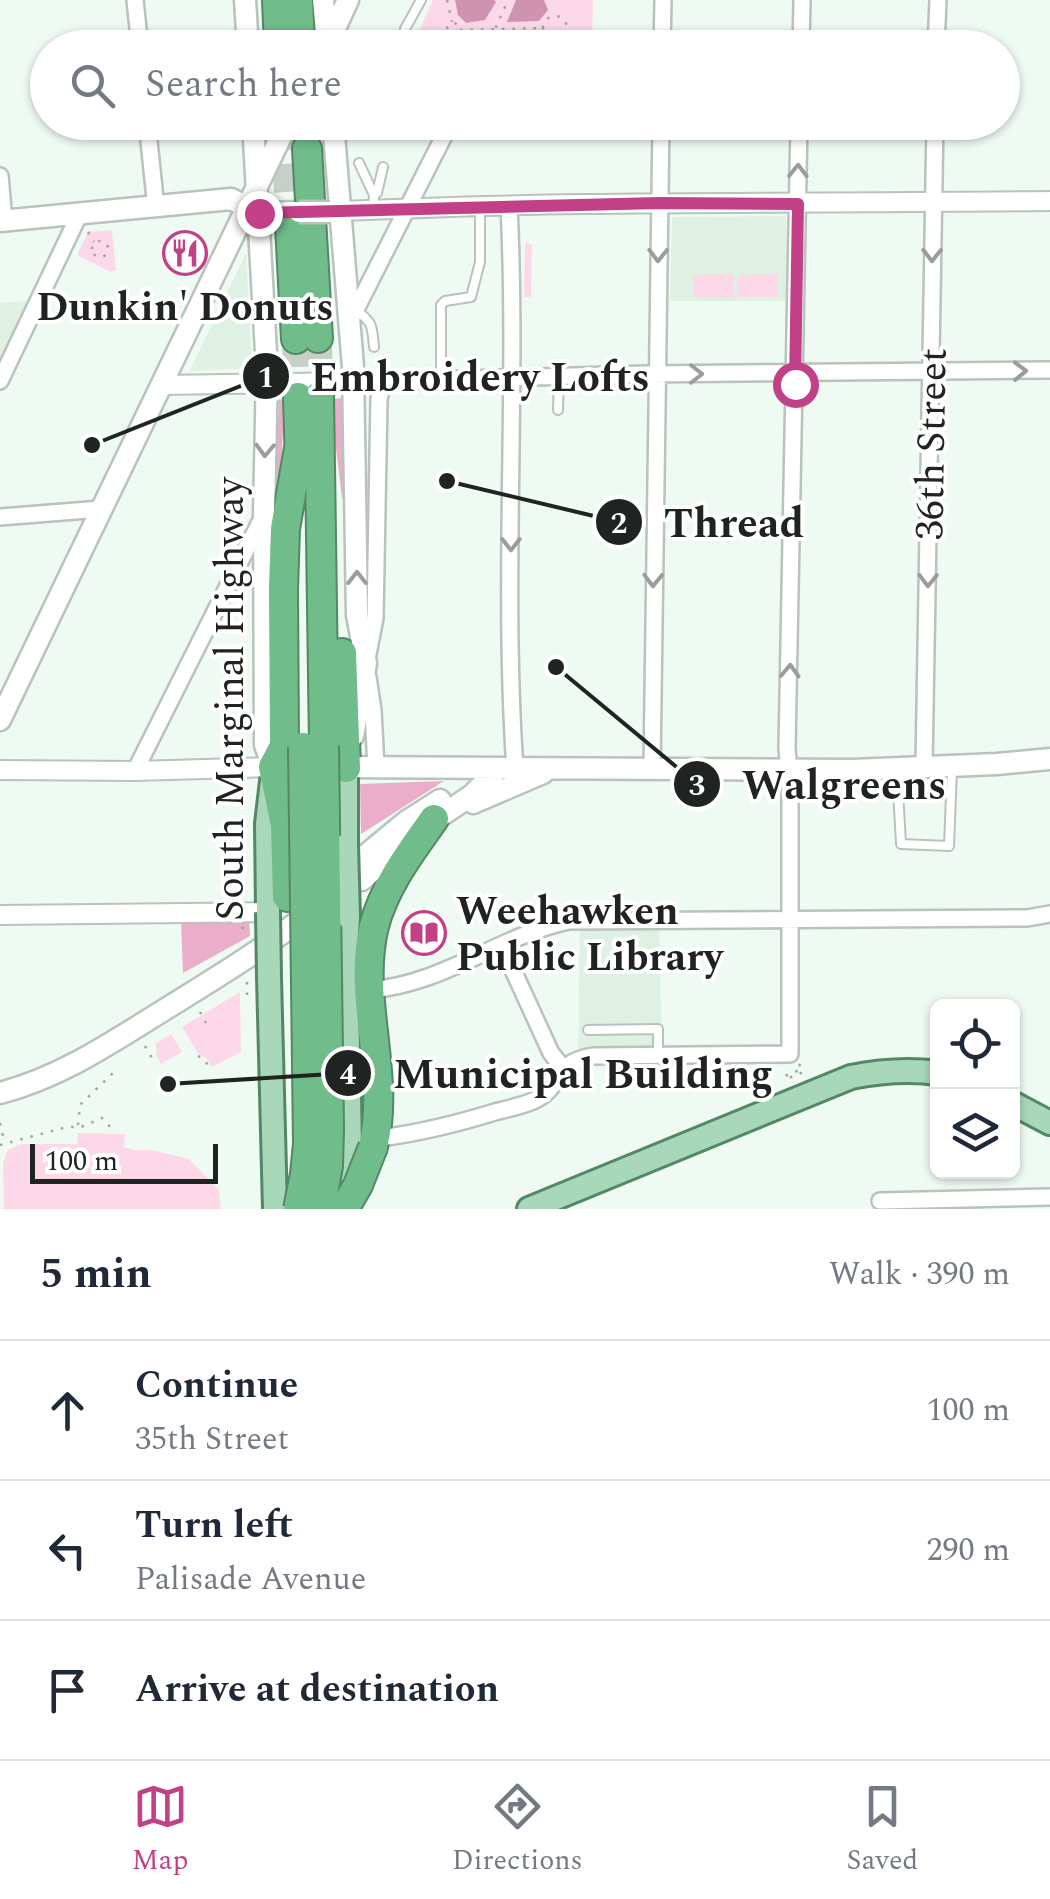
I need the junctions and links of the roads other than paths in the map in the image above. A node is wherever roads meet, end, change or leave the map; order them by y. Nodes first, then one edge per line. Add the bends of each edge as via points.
1 (135, 0) edge
2 (245, 0) edge
3 (276, 0) edge
4 (298, 0) edge
5 (323, 0) edge
6 (348, 0) edge
7 (421, 0) edge
8 (664, 0) edge
9 (802, 0) edge
10 (938, 0) edge
11 (405, 29) dead end
12 (138, 30) edge
13 (247, 30) edge
14 (299, 30) edge
15 (307, 30) edge
16 (316, 30) edge
17 (325, 30) edge
18 (663, 30) edge
19 (801, 30) edge
20 (937, 30) edge
21 (149, 140) edge
22 (239, 140) edge
23 (281, 140) edge
24 (334, 140) edge
25 (442, 140) edge
26 (660, 140) edge
27 (799, 140) edge
28 (934, 140) edge
29 (307, 149) tunnel mouth
30 (359, 163) dead end
31 (384, 167) dead end
32 (0, 176) edge
33 (1050, 201) edge
34 (255, 203) junction
35 (374, 203) junction
36 (659, 203) junction
37 (932, 203) junction
38 (798, 204) junction
39 (509, 205) junction
40 (480, 207) junction
41 (156, 208) junction
42 (408, 208) junction
43 (335, 212) junction
44 (295, 219) junction
45 (2, 221) edge
46 (84, 223) junction
47 (352, 317) junction
48 (374, 346) dead end
49 (1050, 370) edge
50 (931, 372) junction
51 (794, 373) junction
52 (656, 374) junction
53 (559, 376) junction
54 (512, 377) junction
55 (441, 379) junction
56 (384, 380) junction
57 (0, 381) edge
58 (267, 382) junction
59 (353, 382) junction
60 (162, 385) junction
61 (558, 410) dead end
62 (101, 509) junction
63 (264, 514) junction
64 (0, 517) edge
65 (366, 662) junction
66 (0, 720) edge
67 (1050, 759) edge
68 (311, 760) junction
69 (924, 766) junction
70 (952, 766) junction
71 (376, 768) junction
72 (789, 768) junction
73 (897, 768) junction
74 (507, 769) junction
75 (652, 769) junction
76 (0, 770) edge
77 (550, 770) junction
78 (135, 771) junction
79 (434, 819) junction
80 (356, 861) junction
81 (278, 904) junction
82 (315, 907) dead end
83 (1050, 914) edge
84 (0, 915) edge
85 (348, 918) junction
86 (791, 919) junction
87 (502, 946) junction
88 (370, 990) junction
89 (588, 1030) dead end
90 (658, 1056) junction
91 (563, 1068) junction
92 (930, 1072) edge
93 (0, 1093) edge
94 (1020, 1106) edge
95 (1050, 1123) edge
96 (271, 1133) junction
97 (380, 1142) junction
98 (1050, 1197) edge
99 (880, 1201) dead end
100 (543, 1206) edge
101 (259, 1209) edge
102 (275, 1209) edge
103 (288, 1209) edge
104 (298, 1209) edge
105 (320, 1209) edge
106 (348, 1209) edge

1 - 12 street
2 - 13 main road
3 - 14 highway
4 - 15 highway
5 - 16 main road
6 - 17 main road
7 - 11 lane
8 - 18 street
9 - 19 street
10 - 20 street
21 - 41 street
22 - 34 main road, South Marginal Highway
23 - 34 main road
24 - 43 main road
25 - 42 street
26 - 36 street
38 -> 27 street
28 - 37 street, 36th Street
29 - 44 highway via 307,338
30 - 35 lane
31 - 35 lane
32 - 45 street
33 - 37 street
34 - 41 main road
34 - 44 main road
34 - 58 main road, South Marginal Highway
34 - 60 main road
35 - 42 street
35 - 43 street
36 - 38 street
36 - 39 street
36 -> 52 street
37 - 38 street
37 -> 50 street, 36th Street
38 - 51 street
39 - 40 street
39 - 54 street
40 - 42 street
40 - 55 lane via 480,262 471,297 441,305
41 - 46 main road
42 - 47 street
43 - 44 main road, bridge
43 - 47 main road
45 - 46 main road
46 - 57 street
47 - 48 lane via 365,316 372,325
47 - 59 main road
50 -> 49 street
50 - 51 street
50 -> 69 street, 36th Street
52 -> 51 street
72 -> 51 street
52 - 53 street
52 -> 75 street
53 - 54 street
53 - 61 lane
54 - 55 street
54 -> 74 street
55 - 56 street
56 - 59 street
56 - 65 street via 375,618
58 - 59 street
58 - 60 street
58 -> 63 main road, South Marginal Highway
65 -> 59 main road via 357,615
60 - 62 main road
62 - 64 street
62 - 66 main road
63 - 68 main road, South Marginal Highway via 266,745
63 - 78 street
65 - 68 main road
65 - 71 street
67 - 70 main road
68 - 68 highway via 312,406 299,448
68 - 71 main road
68 - 78 street
68 - 80 main road
68 - 81 highway via 285,825
68 - 104 highway, bridge via 308,1144
68 - 105 highway, bridge via 329,1140
69 - 70 main road
69 - 73 main road
70 - 73 lane via 949,846 901,844
71 - 74 main road
72 - 73 main road
72 - 75 main road
72 - 86 street
74 - 77 main road
74 - 79 main road
74 - 80 main road via 428,807
75 - 77 main road
76 - 78 street
77 - 79 main road
79 - 80 main road
79 - 88 highway via 378,911
80 - 85 main road, bridge
81 - 84 street
81 - 96 main road, South Marginal Highway, bridge via 258,979
81 - 103 highway
82 - 93 main road via 250,957 102,1049
83 - 86 street
85 - 88 highway
85 - 106 main road
86 - 87 street via 568,920
86 - 90 street via 797,1062
87 - 88 street via 430,978
87 - 91 street
88 - 97 highway
89 - 90 lane via 658,1029
90 - 91 street via 593,1056
91 - 97 street via 550,1092 534,1101
92 - 100 main road via 884,1070 851,1077
94 - 95 main road
96 - 101 main road
96 - 102 main road, South Marginal Highway
97 - 106 highway, bridge
98 - 99 street

